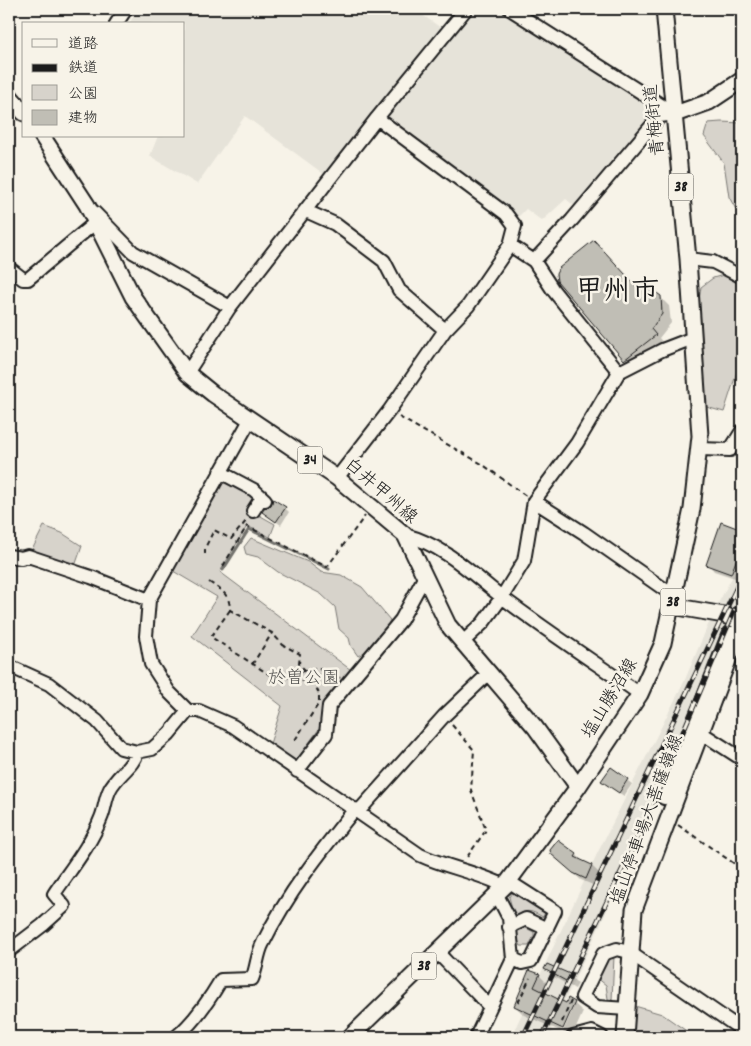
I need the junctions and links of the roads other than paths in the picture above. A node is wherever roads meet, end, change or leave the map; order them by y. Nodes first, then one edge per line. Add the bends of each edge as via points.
1 (126, 9) edge
2 (466, 9) edge
3 (510, 9) edge
4 (664, 9) edge
5 (117, 22) edge
6 (742, 80) edge
7 (9, 95) edge
8 (22, 111) edge
9 (675, 114) junction
10 (377, 118) junction
11 (43, 138) edge
12 (87, 205) junction
13 (306, 211) junction
14 (96, 222) junction
15 (510, 244) junction
16 (688, 259) junction
17 (534, 261) junction
18 (9, 268) edge
19 (742, 277) edge
20 (230, 307) junction
21 (445, 330) junction
22 (693, 338) junction
23 (619, 372) junction
24 (187, 373) junction
25 (250, 420) junction
26 (742, 431) edge
27 (700, 449) junction
28 (220, 472) junction
29 (337, 478) junction
30 (534, 501) junction
31 (252, 511) road end
32 (405, 535) junction
33 (9, 556) edge
34 (425, 576) junction
35 (502, 597) junction
36 (149, 600) junction
37 (673, 601) junction
38 (741, 626) edge
39 (463, 642) junction
40 (9, 666) edge
41 (489, 673) junction
42 (640, 694) junction
43 (188, 711) junction
44 (700, 732) junction
45 (137, 752) junction
46 (742, 759) edge
47 (297, 771) junction
48 (578, 787) junction
49 (664, 798) dead end
50 (357, 811) junction
51 (504, 887) junction
52 (510, 927) junction
53 (547, 930) junction
54 (9, 951) edge
55 (630, 952) junction
56 (438, 953) junction
57 (513, 959) junction
58 (489, 1006) junction
59 (627, 1009) junction
60 (742, 1028) edge
61 (176, 1037) edge
62 (350, 1037) edge
63 (476, 1037) edge
64 (573, 1037) edge
65 (602, 1037) edge
66 (625, 1037) edge

1 - 5 street
2 - 10 street
3 - 9 street
4 - 9 main road, 青梅街道
6 - 9 main road via 709,102
7 - 8 main road
9 - 16 main road, 青梅街道 / 38
9 - 17 street via 660,116
10 - 13 street
10 - 15 street via 506,214 515,226
11 - 12 main road, 白井甲州線 / 34
12 - 14 main road, 白井甲州線 / 34
12 - 20 street via 133,252
13 - 20 street
13 - 21 street via 336,224 384,261 399,290
14 - 18 street via 28,279 23,279
14 - 24 main road, 白井甲州線 / 34 via 133,297
15 - 17 street
15 - 21 street via 468,306
16 - 19 street via 713,262
16 - 22 main road, 塩山勝沼線 / 38
17 - 23 street via 553,290
20 - 24 street
21 - 29 street via 389,411
22 - 23 street
22 - 27 main road, 塩山勝沼線 / 38
23 - 30 street via 577,443
24 - 25 main road, 白井甲州線 / 34
25 - 28 street
25 - 29 main road, 白井甲州線 / 34
26 - 27 street via 730,450
27 - 37 main road, 塩山勝沼線 / 38 via 692,509
28 - 31 street via 263,499
28 - 36 street
29 - 32 main road, 白井甲州線 / 34
30 - 35 street via 524,561
30 - 37 street via 584,533
32 - 34 main road, 白井甲州線 / 34
32 - 35 street via 426,540 471,570
33 - 36 street via 28,556
34 - 39 main road, 白井甲州線 / 34 via 448,625
34 - 47 street via 400,620 329,706 326,734
35 - 39 street
35 - 42 street
36 - 43 street via 146,636 151,664 169,692
37 - 38 main road via 715,613
37 - 42 main road, 塩山勝沼線 / 38 via 663,643
38 - 44 main road, 塩山停車場大菩薩嶺線
38 - 49 street via 729,633
39 - 41 main road, 白井甲州線 / 34
40 - 45 street via 49,684 97,721 122,748
41 - 48 main road, 白井甲州線 / 34 via 535,727
41 - 50 street via 444,716
42 - 48 main road, 塩山勝沼線 / 38
43 - 45 street via 152,749
43 - 47 street via 199,711 233,726
44 - 46 street
44 - 55 main road, 塩山停車場大菩薩嶺線 via 634,910
45 - 54 street via 110,788 102,817 88,844 54,894 64,906
47 - 50 street
48 - 51 main road, 塩山勝沼線 / 38
50 - 51 street via 420,855
50 - 61 street via 318,854 282,909 262,944 252,980 221,980 203,1010
51 - 52 street
51 - 53 street via 555,911
51 - 56 main road, 塩山勝沼線 / 38
52 - 53 street via 526,920
52 - 57 street
53 - 57 street via 531,961 522,963
55 - 59 main road, 塩山停車場大菩薩嶺線
55 - 59 street via 617,949 603,954 582,997 597,1007
55 - 60 street
56 - 58 street
56 - 62 main road, 塩山勝沼線 / 38
57 - 58 street
58 - 63 street
59 - 66 main road, 塩山停車場大菩薩嶺線
64 - 65 street via 592,1032

